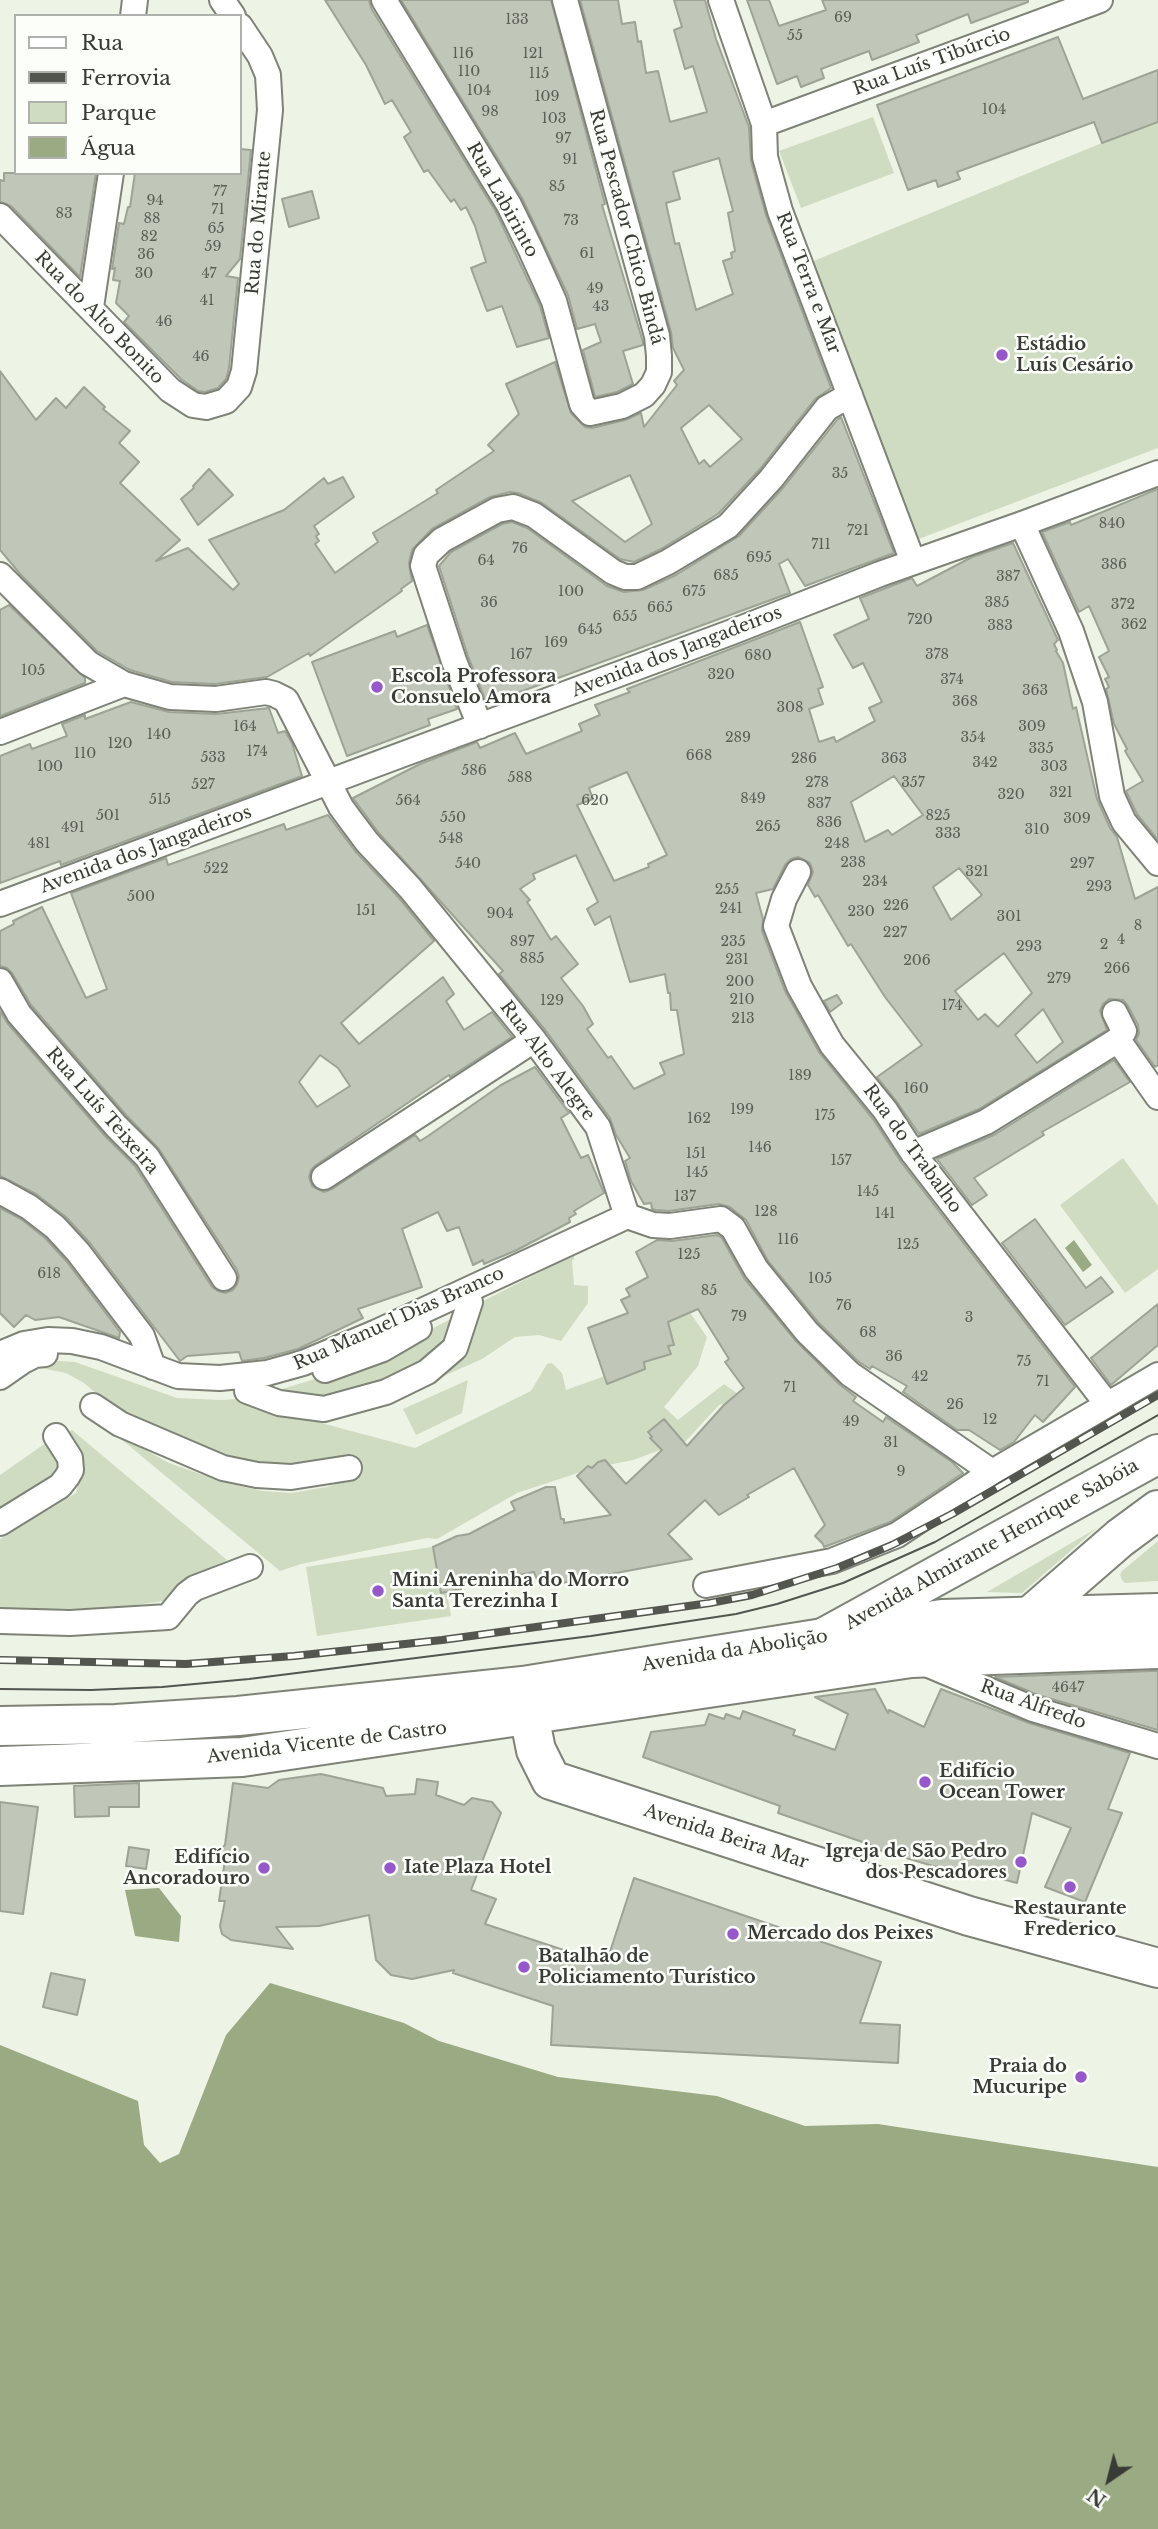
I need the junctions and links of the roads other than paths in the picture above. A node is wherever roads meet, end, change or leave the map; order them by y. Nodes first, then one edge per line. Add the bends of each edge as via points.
1 (384, 0) edge
2 (565, 0) edge
3 (721, 0) edge
4 (1100, 0) edge
5 (242, 29) edge
6 (764, 124) junction
7 (111, 175) edge
8 (0, 216) edge
9 (91, 307) junction
10 (850, 395) junction
11 (206, 407) joint
12 (590, 413) joint
13 (1158, 473) edge
14 (1022, 524) junction
15 (913, 562) junction
16 (0, 575) edge
17 (124, 684) junction
18 (480, 726) junction
19 (0, 732) edge
20 (328, 783) junction
21 (1158, 863) edge
22 (797, 872) dead end
23 (0, 904) edge
24 (0, 981) edge
25 (1115, 1013) dead end
26 (1118, 1040) junction
27 (534, 1041) junction
28 (1158, 1097) edge
29 (913, 1153) junction
30 (324, 1177) dead end
31 (0, 1191) edge
32 (627, 1216) junction
33 (570, 1252) dead end
34 (224, 1278) dead end
35 (471, 1302) junction
36 (1, 1352) edge
37 (153, 1367) junction
38 (1158, 1375) edge
39 (0, 1377) edge
40 (247, 1391) junction
41 (1107, 1404) junction
42 (93, 1406) dead end
43 (56, 1436) dead end
44 (1158, 1454) edge
45 (349, 1468) dead end
46 (992, 1472) junction
47 (1158, 1510) edge
48 (0, 1523) edge
49 (250, 1567) dead end
50 (706, 1585) dead end
51 (1158, 1614) edge
52 (1029, 1617) junction
53 (0, 1621) edge
54 (827, 1636) junction
55 (1158, 1649) edge
56 (962, 1655) junction
57 (911, 1658) junction
58 (526, 1701) junction
59 (238, 1716) junction
60 (0, 1726) edge
61 (1158, 1746) edge
62 (242, 1757) junction
63 (0, 1766) edge
64 (1158, 1968) edge

1 - 12 street, Rua Labirinto via 520,226 554,301 582,404
2 - 12 street, Rua Pescador Chico Bindá via 659,356 659,372 644,395
3 - 6 street, Rua Terra e Mar
4 - 6 street, Rua Luís Tibúrcio
5 - 11 street, Rua do Mirante via 268,75 270,110 244,371 232,396
6 - 10 street, Rua Terra e Mar via 765,158 780,211
7 - 9 street
8 - 9 street, Rua do Alto Bonito
9 - 11 street, Rua do Alto Bonito via 170,390 193,405
10 - 15 street, Rua Terra e Mar
10 - 18 street via 827,408 728,526 637,577 613,572 534,515 513,506 442,540 426,555 424,566
13 - 14 street, Avenida dos Jangadeiros
14 - 15 street, Avenida dos Jangadeiros
14 - 21 street via 1071,631 1095,702 1112,796 1124,822
15 - 18 street, Avenida dos Jangadeiros
16 - 17 street via 88,663
17 - 19 street
17 - 20 street, Rua Alto Alegre via 159,695 195,699 267,692 280,696
18 - 20 street, Avenida dos Jangadeiros
20 - 23 street, Avenida dos Jangadeiros
20 - 27 street, Rua Alto Alegre via 367,842
22 - 29 street, Rua do Trabalho via 776,926 799,986 832,1045
24 - 34 street, Rua Luís Teixeira via 19,1014 147,1157
25 - 26 street via 1124,1031
26 - 28 street
26 - 29 street via 986,1122
27 - 30 street
27 - 32 street, Rua Alto Alegre via 598,1127
29 - 41 street, Rua do Trabalho
31 - 37 street via 55,1227 78,1252 142,1336
32 - 37 street, Rua Manuel Dias Branco via 303,1363 267,1373 202,1379
32 - 46 street via 670,1226 721,1219 733,1228 756,1269 807,1332 850,1374
33 - 35 street
35 - 40 street via 383,1349 299,1379
35 - 40 street via 456,1348 427,1372 386,1392 324,1409 279,1403
36 - 37 street, Rua Manuel Dias Branco via 48,1340 72,1341
38 - 41 street
39 - 40 street via 35,1355 64,1354 102,1362 173,1390
41 - 46 street
42 - 45 street via 120,1424 223,1468 291,1477
43 - 48 street via 70,1458 67,1477
44 - 54 main road, Avenida Almirante Henrique Sabóia
46 - 50 street via 897,1535 832,1561
47 - 52 main road
49 - 53 street via 195,1588 169,1617 69,1623
51 - 52 main road, Avenida da Abolição
52 - 54 main road, Avenida da Abolição via 942,1619
52 - 56 main road
54 - 58 main road, Avenida da Abolição
55 - 56 main road, Avenida da Abolição
56 - 57 main road, Avenida da Abolição
57 - 58 main road, Avenida da Abolição
57 - 61 street, Rua Alfredo via 1033,1709
58 - 59 main road, Avenida Vicente de Castro
58 - 62 main road, Avenida Vicente de Castro
58 - 64 main road, Avenida Beira Mar via 536,1749 551,1780 979,1919
59 - 60 main road, Avenida Vicente de Castro
59 - 62 main road
62 - 63 main road, Avenida Vicente de Castro

